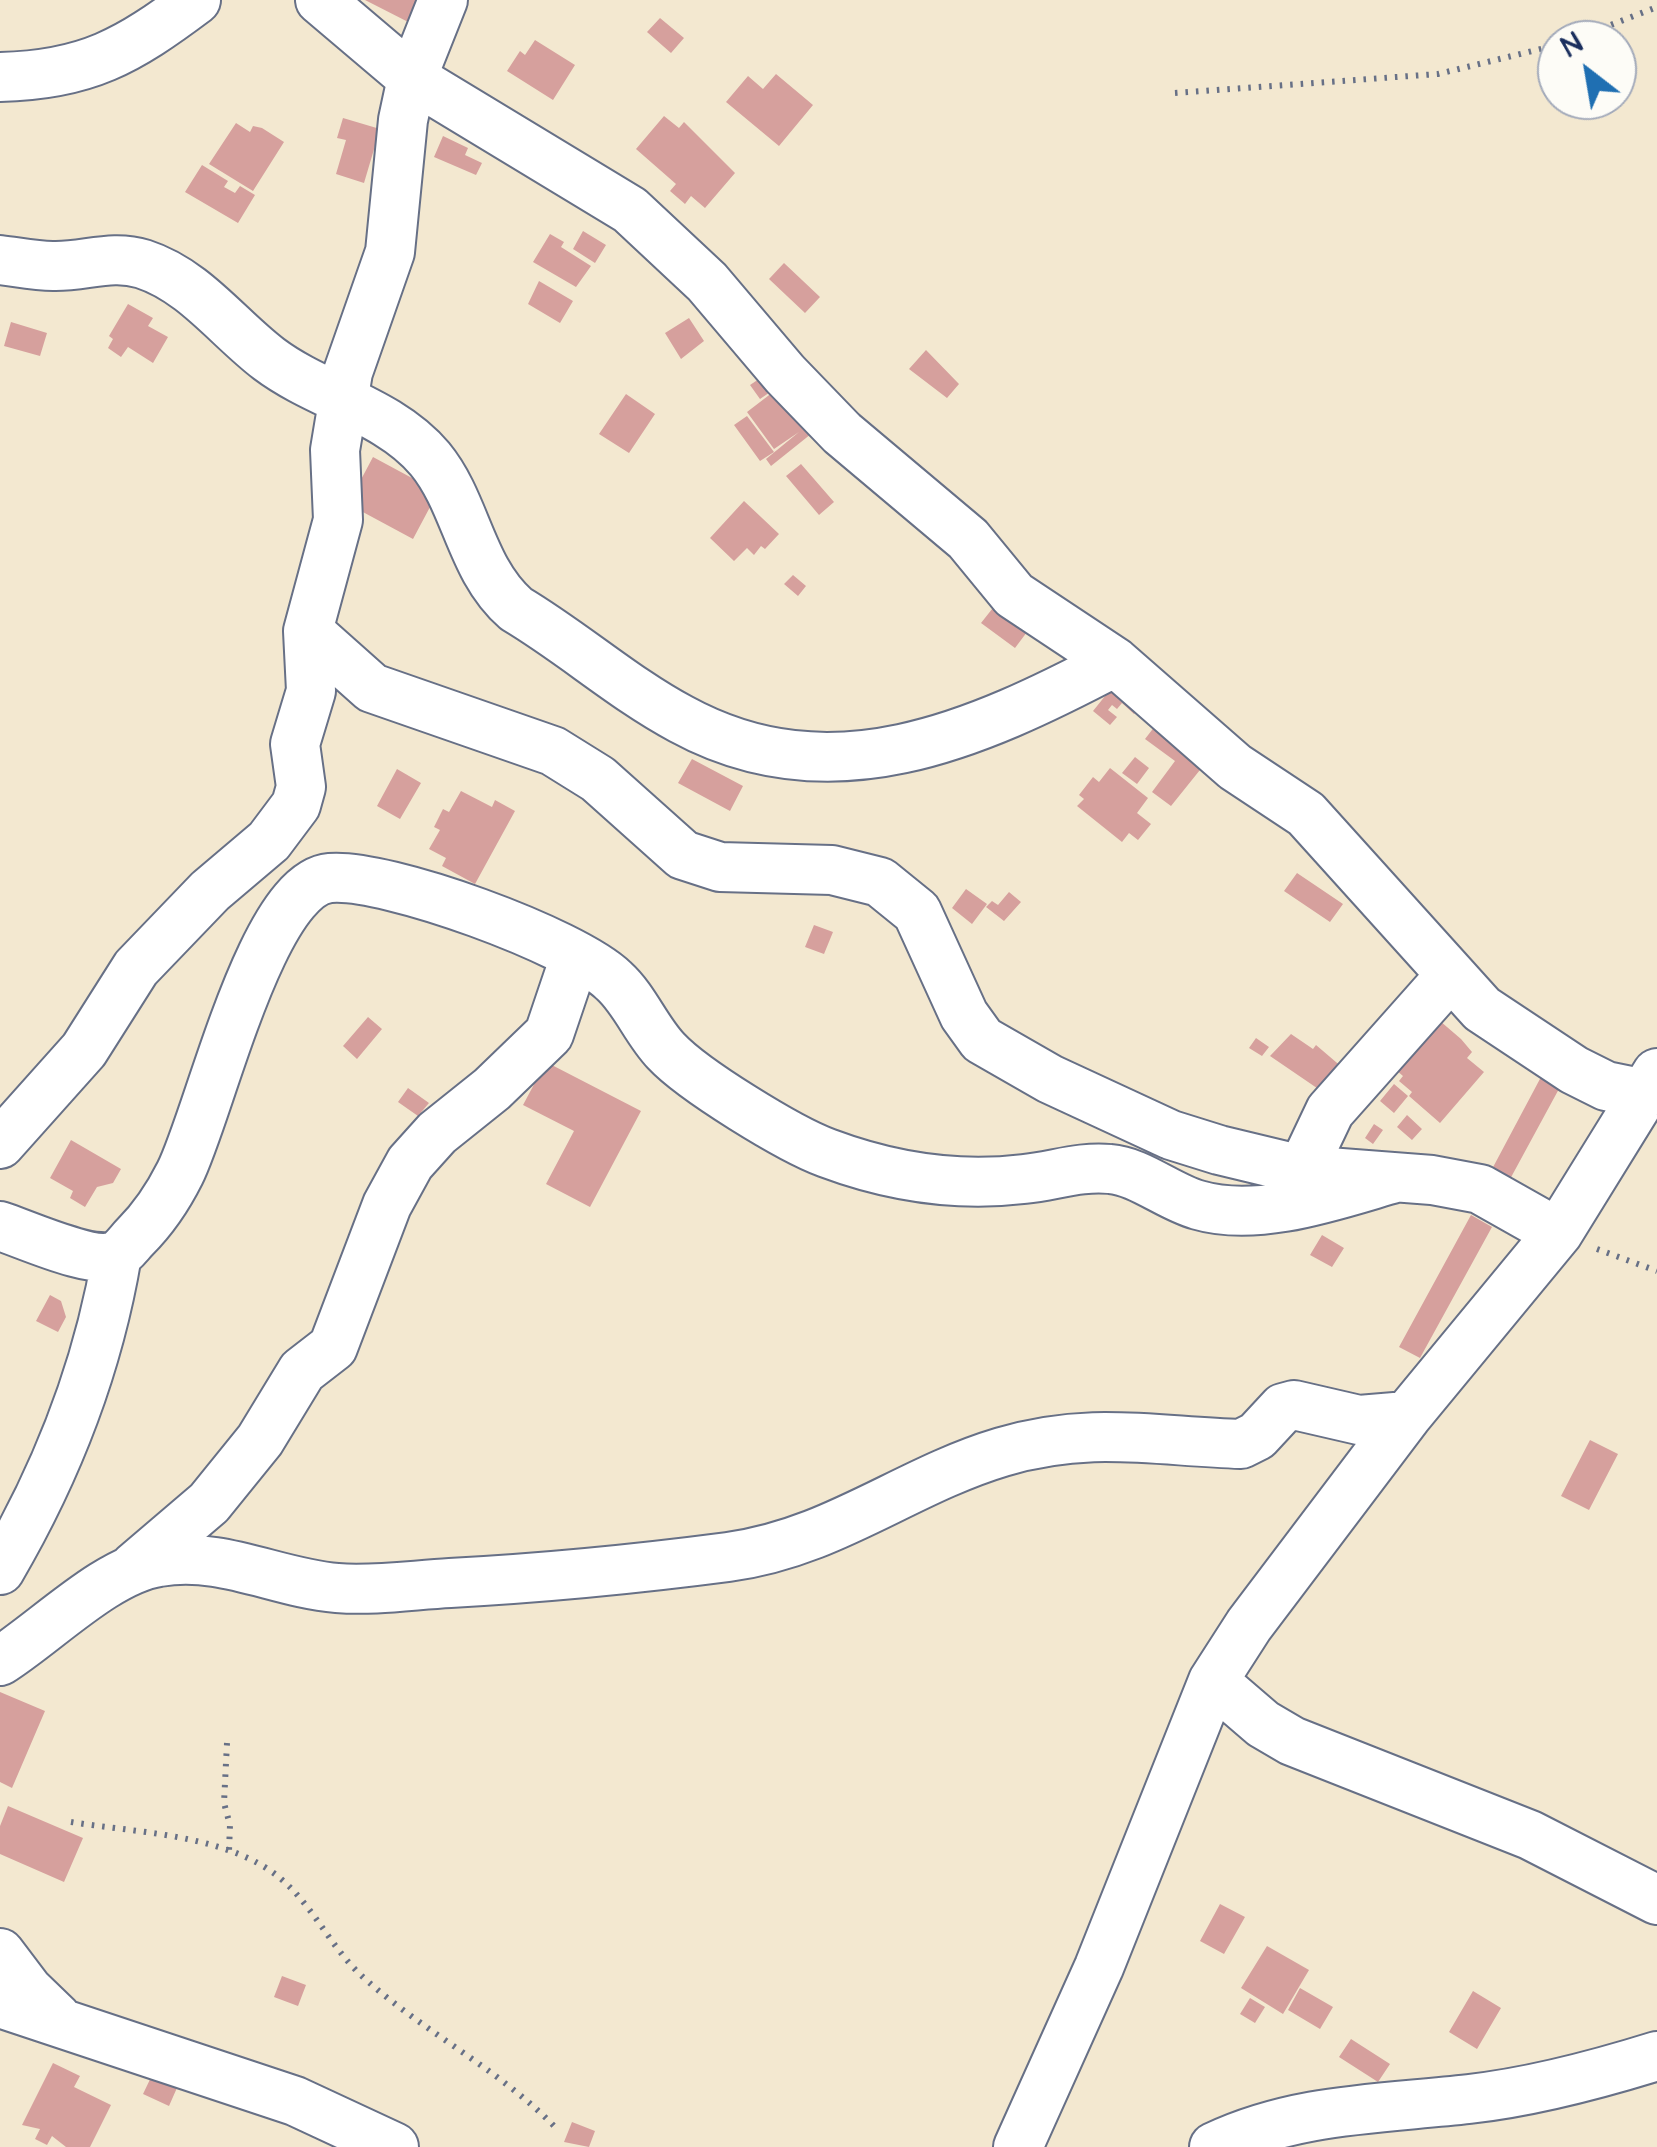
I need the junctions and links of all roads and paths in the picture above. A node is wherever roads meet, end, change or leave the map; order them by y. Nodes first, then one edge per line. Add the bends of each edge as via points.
1 (196, 0) edge
2 (320, 0) edge
3 (443, 0) edge
4 (1657, 7) edge
5 (1624, 20) edge
6 (1537, 49) edge
7 (0, 78) edge
8 (412, 78) junction
9 (1175, 94) dead end
10 (0, 260) edge
11 (343, 398) junction
12 (308, 631) junction
13 (1115, 662) junction
14 (575, 958) junction
15 (1450, 977) junction
16 (1649, 1099) edge
17 (0, 1144) edge
18 (1302, 1170) junction
19 (1395, 1178) junction
20 (0, 1226) edge
21 (1558, 1233) junction
22 (116, 1255) junction
23 (1657, 1271) edge
24 (1407, 1416) junction
25 (0, 1570) edge
26 (128, 1573) junction
27 (0, 1660) edge
28 (1213, 1681) junction
29 (227, 1742) dead end
30 (72, 1822) dead end
31 (229, 1852) junction
32 (1657, 1900) edge
33 (0, 1954) edge
34 (0, 2003) edge
35 (64, 2024) junction
36 (1657, 2056) edge
37 (556, 2128) dead end
38 (394, 2147) edge
39 (1018, 2147) edge
40 (1214, 2147) edge

1 - 7 street via 118,54 70,70
2 - 8 street
3 - 8 street
4 - 5 path
6 - 9 path via 1438,74
8 - 11 street via 390,252
8 - 13 street via 630,210 707,282 842,434 968,539 1014,595
10 - 11 street via 54,266 119,258 146,265 188,288 272,361
11 - 12 street via 335,450 338,520
11 - 13 street via 435,466 500,594 679,718 738,747 818,760 874,755 994,718
12 - 17 street via 311,691 295,744 296,805 269,842 210,891 136,968 84,1050
12 - 18 street via 372,688 553,751 598,779 683,854 720,866 832,870 880,882 918,912 964,1015 999,1054 1171,1136
13 - 15 street via 1235,767 1306,814
14 - 19 street via 613,980 668,1053 744,1106 824,1152 898,1175 964,1183 1117,1169 1200,1206 1234,1210
14 - 22 street via 476,914 352,878 323,878 295,896 256,967 181,1172 147,1226
14 - 26 street via 549,1034 410,1163 333,1347 302,1371 260,1440 209,1503
15 - 16 street via 1482,1009 1574,1070
15 - 18 street via 1330,1111
16 - 21 street
18 - 19 street
19 - 21 street via 1480,1189
20 - 22 street via 93,1258
21 - 23 path
21 - 24 street
22 - 25 street via 104,1334 76,1414
24 - 26 street via 1359,1420 1294,1405 1241,1444 1110,1435 1048,1440 934,1479 794,1544 732,1557 512,1580 338,1588 192,1558
24 - 28 street
26 - 27 street
28 - 32 street via 1292,1741 1530,1836
28 - 39 street via 1099,1967
29 - 31 path
30 - 31 path
31 - 37 path via 300,1892 362,1977 512,2087
33 - 35 street
34 - 35 street
35 - 38 street via 295,2100
36 - 40 street via 1471,2099 1286,2119

